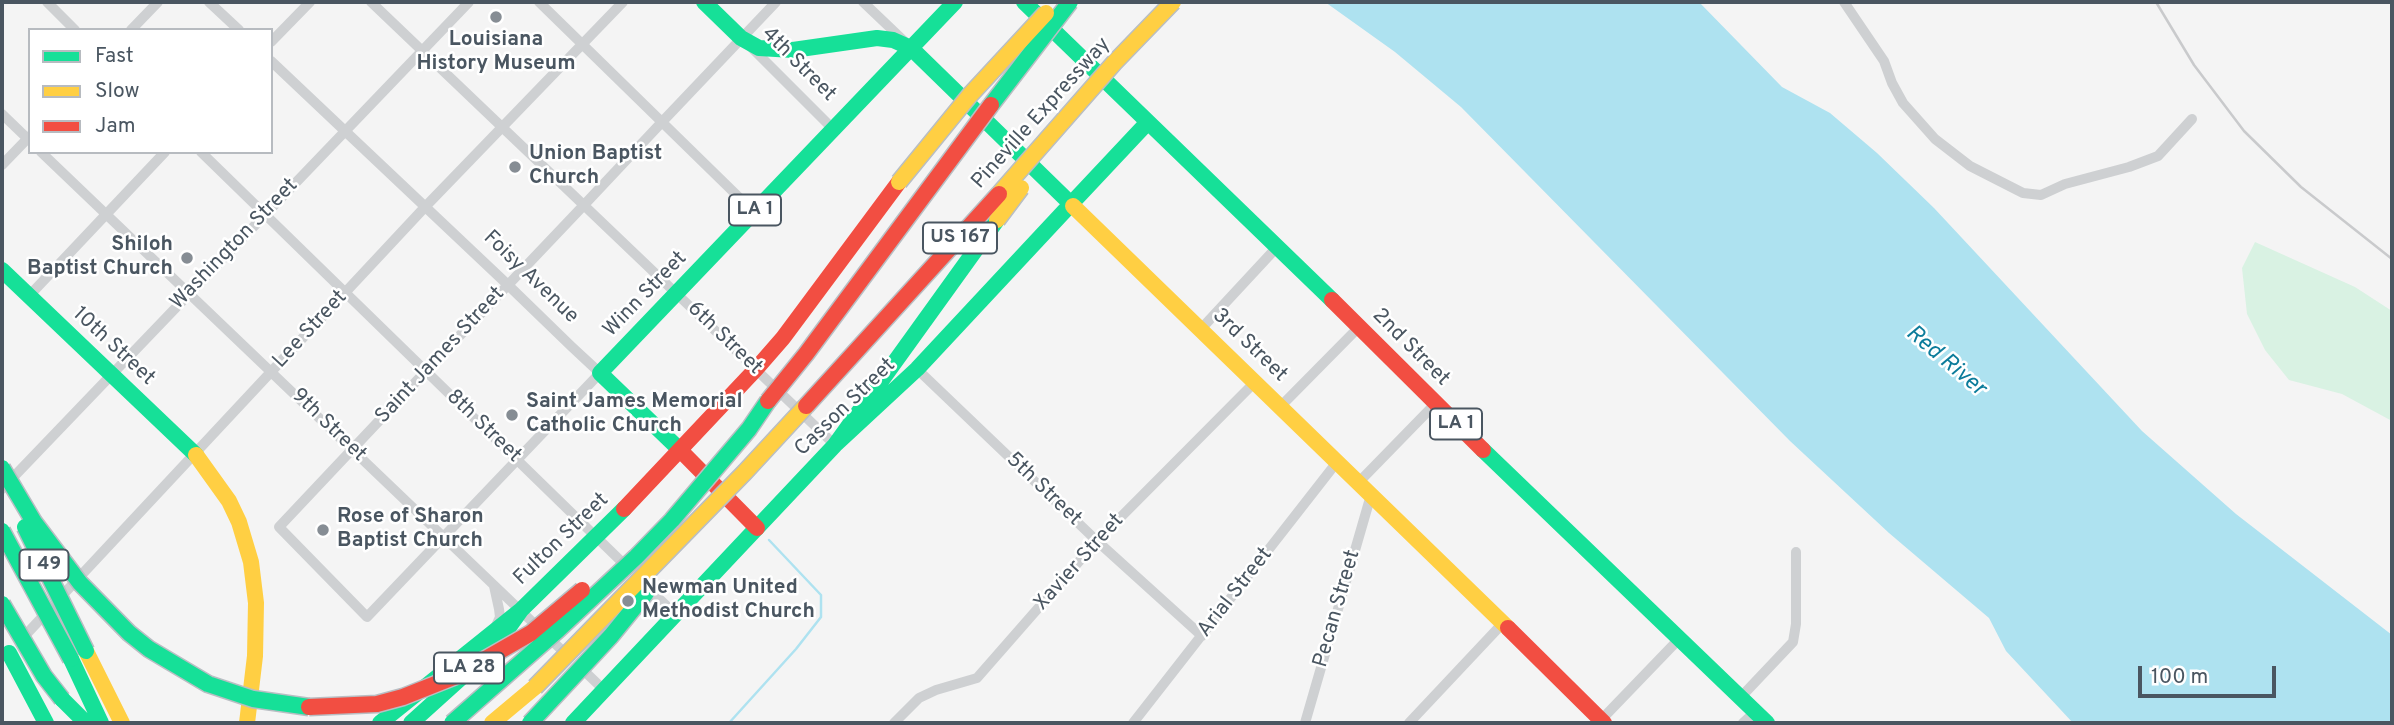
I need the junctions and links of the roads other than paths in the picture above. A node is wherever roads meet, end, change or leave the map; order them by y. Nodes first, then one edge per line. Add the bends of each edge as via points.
1 (47, 2) edge
2 (158, 2) edge
3 (209, 2) edge
4 (310, 2) edge
5 (371, 2) edge
6 (469, 2) edge
7 (539, 2) edge
8 (623, 2) edge
9 (704, 2) edge
10 (776, 2) edge
11 (863, 2) edge
12 (955, 2) edge
13 (1024, 2) edge
14 (1057, 2) edge
15 (1070, 2) edge
16 (1173, 2) edge
17 (1844, 2) edge
18 (73, 28) edge
19 (133, 28) edge
20 (237, 28) edge
21 (741, 38) junction
22 (273, 40) edge
23 (582, 44) junction
24 (911, 48) junction
25 (422, 50) junction
26 (273, 63) edge
27 (1114, 63) junction
28 (2, 114) edge
29 (2192, 119) dead end
30 (662, 122) junction
31 (1148, 122) junction
32 (502, 127) junction
33 (832, 129) junction
34 (345, 131) junction
35 (28, 137) edge
36 (28, 139) edge
37 (43, 154) edge
38 (163, 154) edge
39 (203, 154) edge
40 (2, 165) edge
41 (1071, 204) junction
42 (584, 205) junction
43 (425, 207) junction
44 (754, 212) junction
45 (265, 214) junction
46 (108, 215) junction
47 (1278, 246) junction
48 (2, 270) edge
49 (508, 285) junction
50 (189, 293) junction
51 (345, 293) junction
52 (676, 293) junction
53 (28, 297) junction
54 (1359, 327) junction
55 (1201, 329) junction
56 (755, 369) junction
57 (917, 369) junction
58 (271, 372) junction
59 (426, 372) junction
60 (113, 373) junction
61 (600, 373) junction
62 (1255, 382) junction
63 (1435, 404) junction
64 (1281, 406) junction
65 (835, 445) junction
66 (352, 449) junction
67 (680, 450) junction
68 (196, 455) junction
69 (517, 460) junction
70 (1337, 462) junction
71 (2, 468) edge
72 (745, 472) junction
73 (708, 475) junction
74 (2, 478) edge
75 (1358, 483) junction
76 (2, 489) edge
77 (1371, 495) junction
78 (757, 528) junction
79 (2, 531) edge
80 (444, 537) junction
81 (597, 538) junction
82 (1097, 541) junction
83 (1796, 552) dead end
84 (493, 583) junction
85 (2, 604) edge
86 (521, 610) junction
87 (674, 613) junction
88 (367, 617) joint
89 (1503, 624) junction
90 (495, 630) junction
91 (1202, 636) junction
92 (1679, 639) junction
93 (4, 651) edge
94 (79, 655) junction
95 (603, 689) junction
96 (1740, 698) junction
97 (1749, 718) edge
98 (415, 719) edge
99 (1602, 722) edge
100 (46, 723) edge
101 (86, 723) edge
102 (101, 723) edge
103 (122, 723) edge
104 (247, 723) edge
105 (380, 723) edge
106 (452, 723) edge
107 (492, 723) edge
108 (530, 723) edge
109 (573, 723) edge
110 (894, 723) edge
111 (1133, 723) edge
112 (1305, 723) edge
113 (1409, 723) edge
114 (1767, 723) edge

1 - 18 street
2 - 19 street
3 - 20 street
4 - 22 street
5 - 25 street, 6th Street
6 - 25 street, Washington Street
7 - 23 street
8 - 23 street, Lee Street
9 - 21 main road, 4th Street
10 - 21 street, Saint James Street
11 - 24 street, 3rd Street
12 - 24 main road, Winn Street / LA 1
13 - 31 main road, 2nd Street / LA 1
14 - 56 main road, Fulton Street, bridge via 970,94
15 - 73 main road, Pineville Expressway / US 167, bridge via 749,429
16 - 27 main road, Pineville Expressway / US 167, bridge
17 - 29 street via 1884,61 1903,103 1935,139 1970,166 2023,193 2041,195 2158,156
21 - 24 main road via 771,50 877,38
21 - 30 street, Saint James Street
21 - 33 street, 4th Street
23 - 30 street
23 - 32 street, Lee Street
24 - 33 main road, Winn Street / LA 1
24 - 41 main road, 3rd Street
25 - 32 street, 6th Street
25 - 34 street, Washington Street
26 - 34 street, Foisy Avenue
27 - 65 main road, bridge
27 - 72 main road, Pineville Expressway / US 167, bridge
28 - 35 street
30 - 42 street, Saint James Street
30 - 44 street
31 - 41 main road, Casson Street
31 - 47 main road, 2nd Street / LA 1
32 - 42 street, 6th Street
32 - 43 street, Lee Street
33 - 44 main road, Winn Street / LA 1
34 - 43 street, Foisy Avenue
34 - 45 street, Washington Street
36 - 40 street
37 - 46 street, 9th Street
38 - 46 street
39 - 45 street, 8th Street
41 - 55 main road, 3rd Street
41 - 57 main road, Casson Street
42 - 49 street, Saint James Street
42 - 52 street, 6th Street
43 - 49 street, Foisy Avenue
43 - 51 street, Lee Street
44 - 52 main road, Winn Street / LA 1
45 - 50 street, Washington Street
45 - 51 street, 8th Street
46 - 50 street, 9th Street
46 - 53 street
47 - 54 main road, 2nd Street / LA 1
47 - 55 street
48 - 53 main road, 10th Street
49 - 59 street, Saint James Street
49 - 61 street, Foisy Avenue
50 - 58 street, 9th Street
50 - 60 street, Washington Street
51 - 58 street, Lee Street
51 - 59 street, 8th Street
52 - 56 street, 6th Street
52 - 61 main road, Winn Street / LA 1
53 - 60 main road, 10th Street
54 - 63 main road, 2nd Street / LA 1
54 - 64 street
55 - 62 main road, 3rd Street
56 - 65 street, 6th Street
56 - 67 main road, Fulton Street
57 - 65 main road, Casson Street
57 - 82 street, 5th Street
58 - 66 street, 9th Street
58 - 68 street, Lee Street
59 - 66 street, Saint James Street
59 - 69 street, 8th Street
60 - 68 main road, 10th Street
60 - 76 street, Washington Street
61 - 67 main road, Foisy Avenue
61 - 69 street, Winn Street
62 - 64 main road, 3rd Street
62 - 82 street, Xavier Street
63 - 75 street
63 - 92 main road, 2nd Street / LA 1
64 - 70 main road, 3rd Street
65 - 78 main road, Casson Street
66 - 80 street, 9th Street
66 - 88 street, Saint James Street via 279,527
67 - 78 main road, Foisy Avenue
67 - 81 main road, Fulton Street
68 - 93 street, Lee Street
68 - 104 main road, 10th Street via 229,501 251,562 256,637
69 - 80 street, Winn Street
69 - 81 street, 8th Street
70 - 75 main road, 3rd Street
70 - 91 street, Arial Street
71 - 73 main road, LA 28, bridge via 33,522 64,563 149,649 231,694 318,708 377,704 403,697 456,676 531,633
72 - 107 main road, LA 28, bridge via 544,677
72 - 108 main road, US 167, bridge via 611,636
73 - 106 main road, US 167, bridge via 636,558
74 - 94 main road, I 49, bridge
75 - 77 main road, 3rd Street
77 - 89 main road, 3rd Street
77 - 112 street, Pecan Street
78 - 87 main road, Casson Street
79 - 94 main road, I 49, bridge
80 - 84 street, 9th Street
80 - 88 street, Winn Street
81 - 86 main road, Fulton Street
81 - 87 street, 8th Street
82 - 91 street, 5th Street
82 - 110 street, Xavier Street via 976,678 919,698
83 - 96 street via 1793,642
84 - 86 street, 9th Street
84 - 90 street via 499,609
85 - 101 main road, bridge via 44,676
86 - 90 main road, Fulton Street
86 - 95 street, 9th Street
86 - 98 main road via 494,648
87 - 95 main road, Casson Street
89 - 99 main road, 3rd Street
89 - 113 street
90 - 105 main road, Fulton Street
91 - 111 street, Arial Street
92 - 96 main road, 2nd Street / LA 1
92 - 99 street
93 - 100 main road
94 - 102 main road, I 49
94 - 103 main road, I 49
95 - 109 main road, Casson Street
96 - 97 main road, 2nd Street / LA 1
97 - 114 main road, 2nd Street / LA 1

